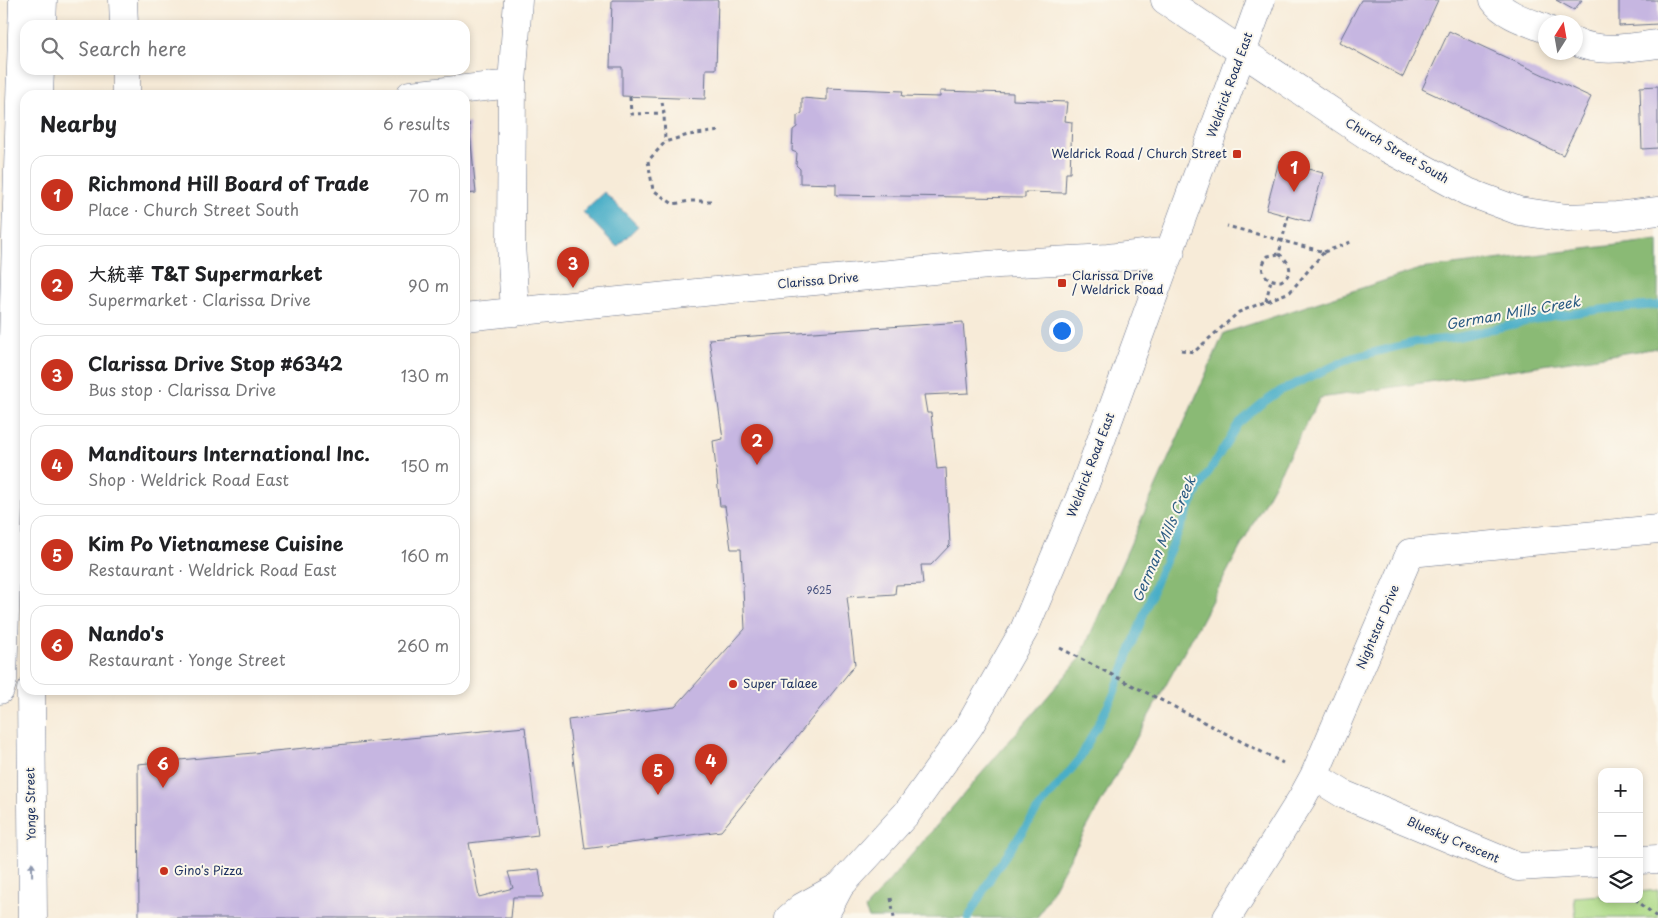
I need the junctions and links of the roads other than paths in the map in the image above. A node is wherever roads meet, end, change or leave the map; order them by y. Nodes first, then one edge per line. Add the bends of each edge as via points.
1 (5, 0) edge
2 (24, 0) edge
3 (43, 0) edge
4 (123, 0) edge
5 (518, 0) edge
6 (1165, 0) edge
7 (1261, 0) edge
8 (1494, 0) edge
9 (23, 20) edge
10 (42, 20) edge
11 (124, 20) edge
12 (1538, 25) edge
13 (1658, 44) edge
14 (1583, 46) edge
15 (1242, 52) junction
16 (22, 75) edge
17 (40, 75) edge
18 (126, 75) edge
19 (512, 84) junction
20 (21, 90) edge
21 (39, 90) edge
22 (126, 90) edge
23 (456, 90) edge
24 (20, 128) edge
25 (0, 165) edge
26 (1658, 212) edge
27 (1171, 251) junction
28 (515, 312) junction
29 (470, 316) edge
30 (1658, 529) edge
31 (0, 690) edge
32 (30, 695) edge
33 (1314, 776) junction
34 (1658, 859) edge
35 (1643, 860) edge
36 (1598, 862) edge
37 (840, 886) junction
38 (33, 918) edge
39 (789, 918) edge
40 (824, 918) edge
41 (1227, 918) edge

1 - 25 street
2 - 9 street
3 - 10 street
4 - 11 street
5 - 19 street
6 - 15 street, Church Street South
7 - 15 street, Weldrick Road East
8 - 12 street via 1513,14
13 - 14 street via 1607,49
15 - 26 street, Church Street South via 1383,146 1468,192 1519,211 1567,218
15 - 27 street, Weldrick Road East
16 - 20 street
17 - 21 street
18 - 22 street
19 - 23 street
19 - 28 street via 511,243
24 - 31 street
27 - 28 street, Clarissa Drive via 782,284
27 - 37 street, Weldrick Road East via 1083,490 1024,630 970,725 907,813
28 - 29 street, Clarissa Drive
30 - 33 street, Nightstar Drive via 1410,553
38 -> 32 street, Yonge Street
33 - 36 street, Bluesky Crescent via 1344,795 1518,867
33 - 41 street, Nightstar Drive
34 - 35 street
37 - 39 street, Weldrick Road East
37 - 40 street, Weldrick Road East

